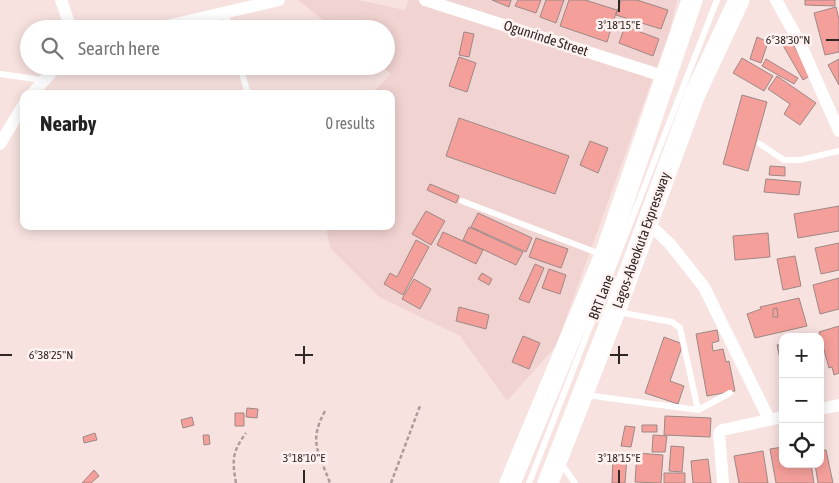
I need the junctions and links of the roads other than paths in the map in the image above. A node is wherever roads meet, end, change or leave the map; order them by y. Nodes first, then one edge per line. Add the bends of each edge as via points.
1 (61, 0) edge
2 (279, 0) edge
3 (692, 0) edge
4 (717, 0) edge
5 (739, 0) edge
6 (776, 0) edge
7 (428, 1) edge
8 (225, 13) junction
9 (68, 20) edge
10 (194, 20) edge
11 (227, 20) edge
12 (0, 74) edge
13 (49, 75) edge
14 (243, 75) edge
15 (666, 77) junction
16 (45, 80) junction
17 (36, 90) edge
18 (247, 90) edge
19 (20, 111) edge
20 (839, 131) edge
21 (0, 144) edge
22 (760, 144) dead end
23 (839, 150) edge
24 (462, 201) dead end
25 (646, 222) junction
26 (605, 256) junction
27 (615, 311) junction
28 (730, 393) dead end
29 (582, 394) junction
30 (839, 405) edge
31 (824, 408) edge
32 (698, 410) junction
33 (779, 417) edge
34 (769, 419) junction
35 (558, 458) junction
36 (510, 483) edge
37 (528, 483) edge
38 (548, 483) edge
39 (575, 483) edge
40 (723, 483) edge

1 - 9 street
2 - 8 street
3 - 15 highway, Lagos-Abeokuta Expressway
4 - 37 lane, BRT Lane
5 - 25 highway, Lagos-Abeokuta Expressway via 695,94
6 - 20 street via 800,43
7 - 15 street, Ogunrinde Street
8 - 10 street
8 - 11 lane
12 - 16 lane
13 - 16 street
14 - 18 lane
15 - 26 highway, Lagos-Abeokuta Expressway
16 - 17 street
19 - 21 street
22 - 23 lane via 784,160 800,160
24 - 26 lane
25 - 27 highway, Lagos-Abeokuta Expressway
25 - 34 street via 670,244 704,287
26 - 36 highway, Lagos-Abeokuta Expressway
27 - 29 highway, Lagos-Abeokuta Expressway
27 - 32 lane via 672,322 680,328
28 - 32 lane
29 - 32 lane
29 - 35 highway, Lagos-Abeokuta Expressway
30 - 31 street
33 - 34 street
34 - 40 street via 719,433
35 - 38 highway, Lagos-Abeokuta Expressway
35 - 39 lane

